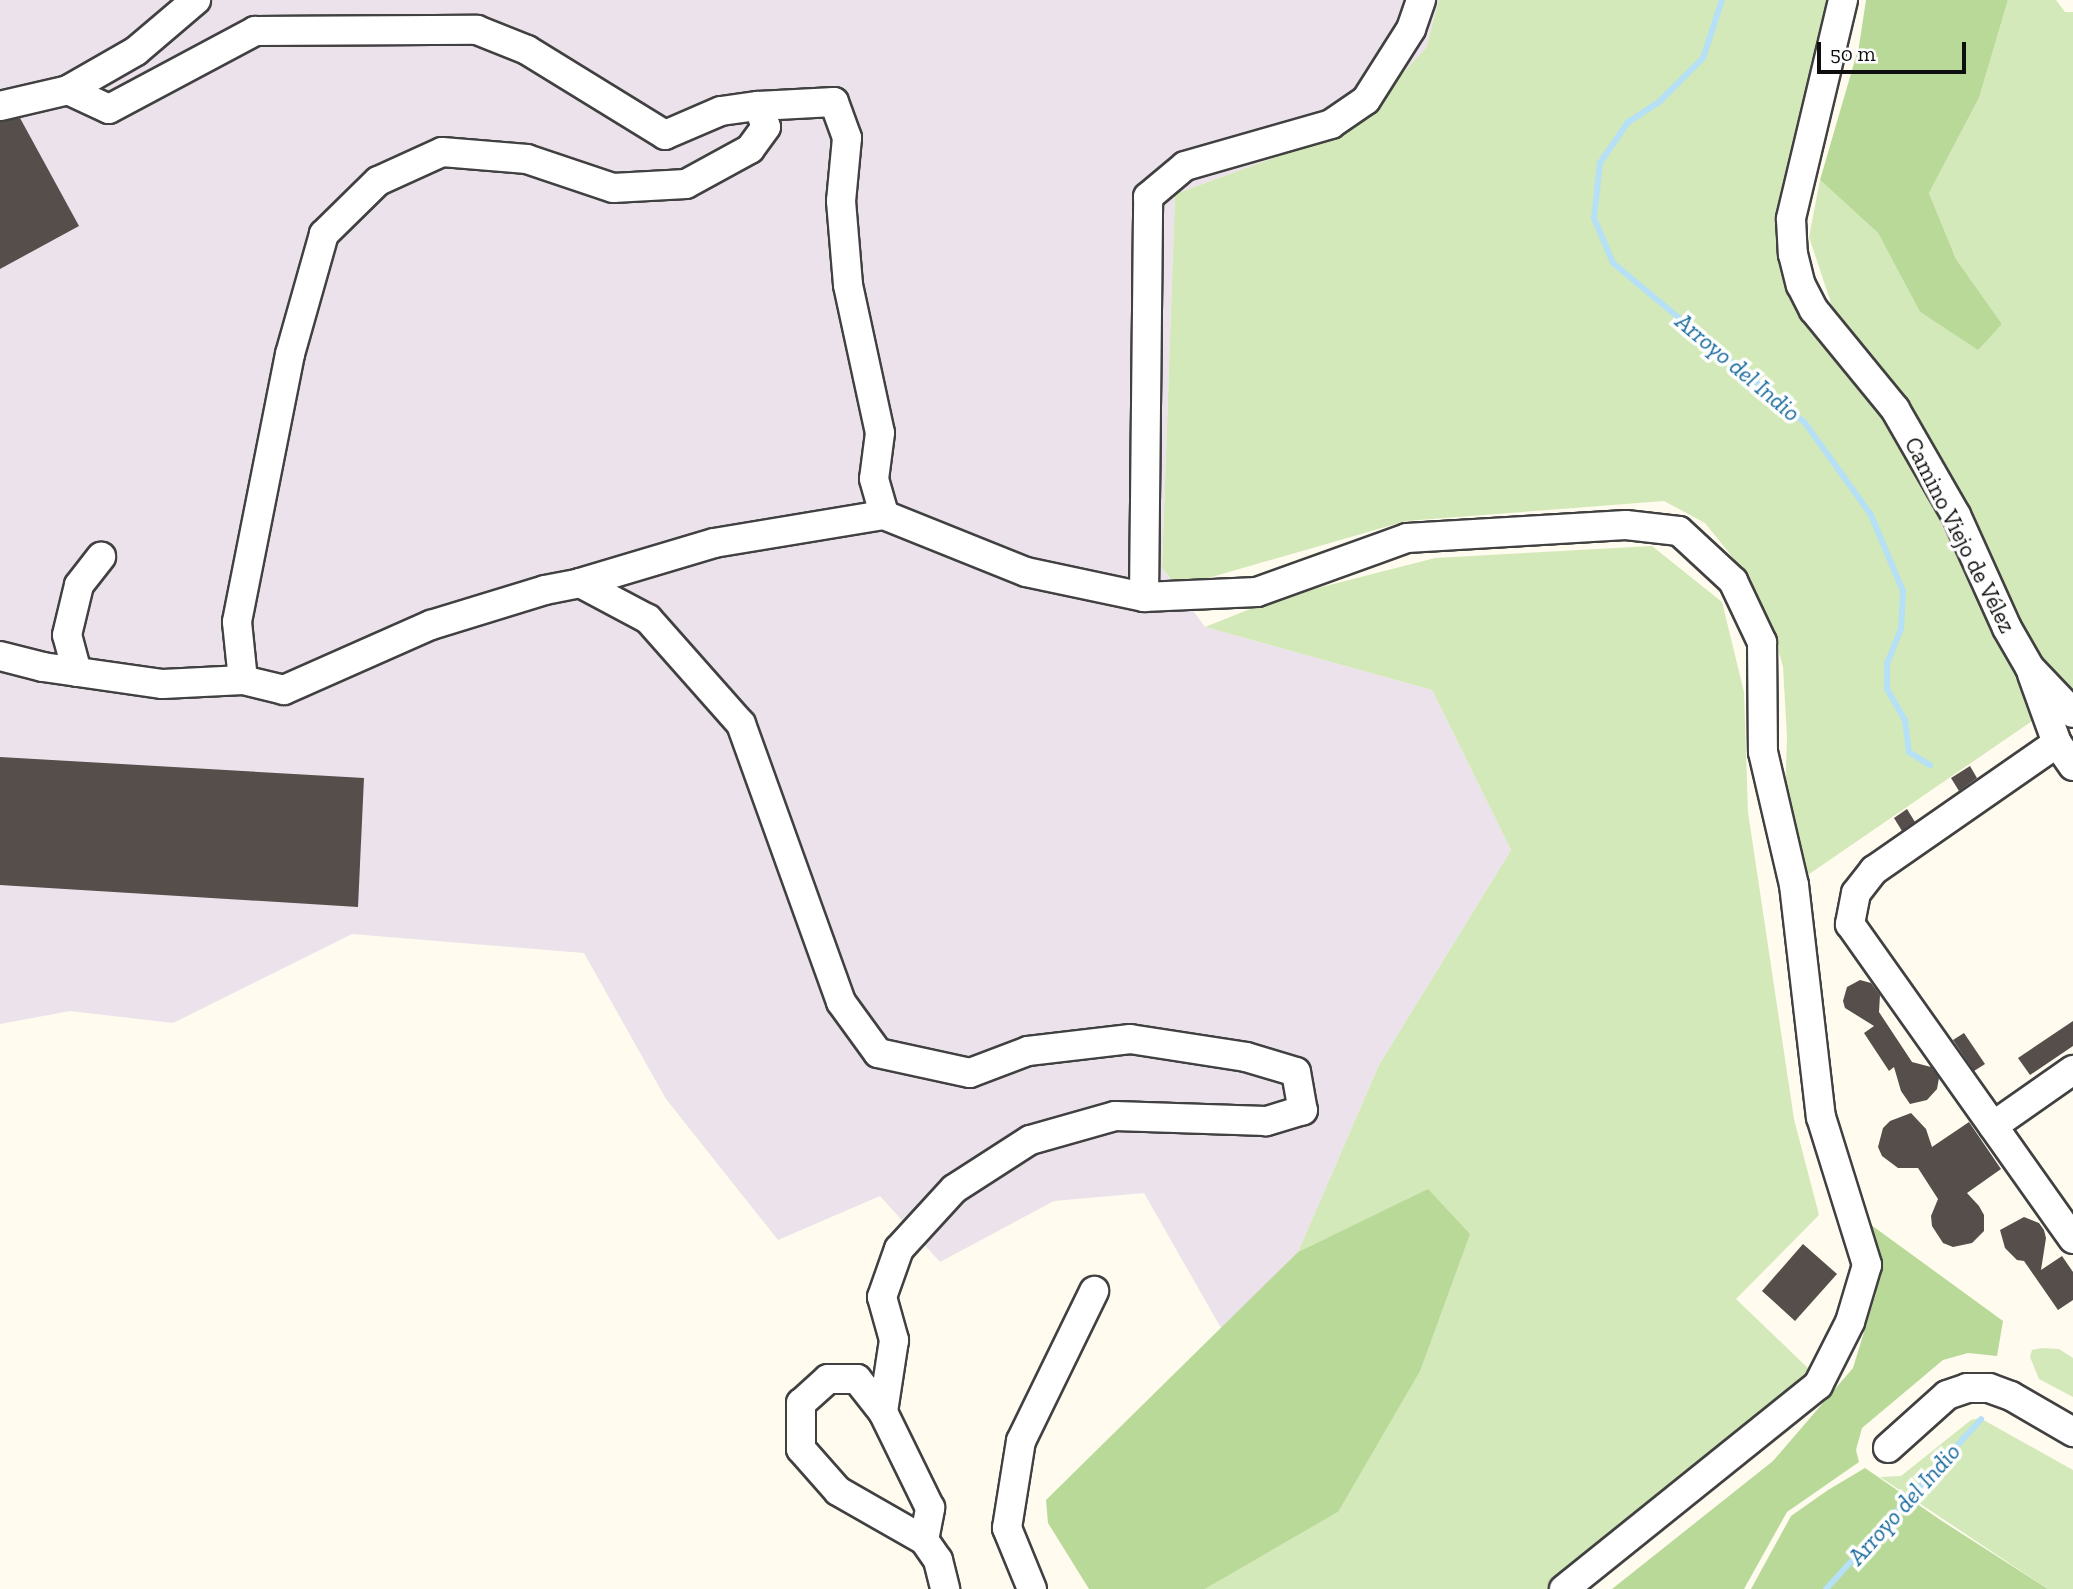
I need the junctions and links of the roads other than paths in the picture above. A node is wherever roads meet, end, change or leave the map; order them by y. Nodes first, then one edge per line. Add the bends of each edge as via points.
1 (196, 0) edge
2 (1421, 0) edge
3 (1843, 0) edge
4 (68, 90) junction
5 (0, 106) edge
6 (758, 106) junction
7 (884, 515) junction
8 (101, 557) dead end
9 (580, 583) junction
10 (1144, 597) junction
11 (0, 656) edge
12 (2030, 668) junction
13 (77, 672) junction
14 (243, 680) junction
15 (2073, 713) edge
16 (2065, 755) edge
17 (2073, 1070) edge
18 (1993, 1126) junction
19 (2073, 1239) edge
20 (1094, 1291) dead end
21 (883, 1412) junction
22 (2073, 1432) edge
23 (1888, 1448) dead end
24 (924, 1540) junction
25 (945, 1589) edge
26 (1032, 1589) edge
27 (1564, 1589) edge

1 - 4 street via 136,51
2 - 10 street via 1411,29 1366,100 1331,124 1185,166 1148,197
3 - 12 street, Camino Viejo de Vélez via 1791,219 1801,285 1814,310 1895,409 1956,515
4 - 5 street
4 - 6 street via 109,109 255,31 477,30 527,50 665,135 721,111
6 - 7 street via 834,102 847,138 841,201 848,285 880,433 874,479
6 - 14 street via 765,127 750,149 685,184 613,188 527,159 442,152 378,181 324,234 290,354 237,622
7 - 9 street via 714,542
7 - 10 street via 1026,572
8 - 13 street via 79,585 67,635
9 - 14 street via 431,625 284,690
9 - 21 street via 648,619 741,724 841,1002 878,1054 970,1073 1028,1051 1129,1039 1246,1057 1296,1072 1303,1110 1266,1121 1115,1116 1030,1140 954,1189 900,1249 882,1297 894,1340
10 - 27 street via 1256,592 1407,538 1626,525 1679,531 1733,581 1762,642 1763,752 1794,885 1821,1117 1867,1265 1850,1322 1818,1385
11 - 13 street
12 - 15 street, Camino Viejo de Vélez
12 - 16 street via 2039,701
13 - 14 street via 163,684
16 - 18 street via 1874,870 1856,893 1850,924
17 - 18 street
18 - 19 street
20 - 26 street via 1021,1441 1007,1528
21 - 24 street via 930,1508
21 - 24 street via 857,1379 828,1379 801,1403 801,1449 838,1491
22 - 23 street via 2011,1396 1989,1388 1967,1388 1947,1395
24 - 25 street via 938,1560

